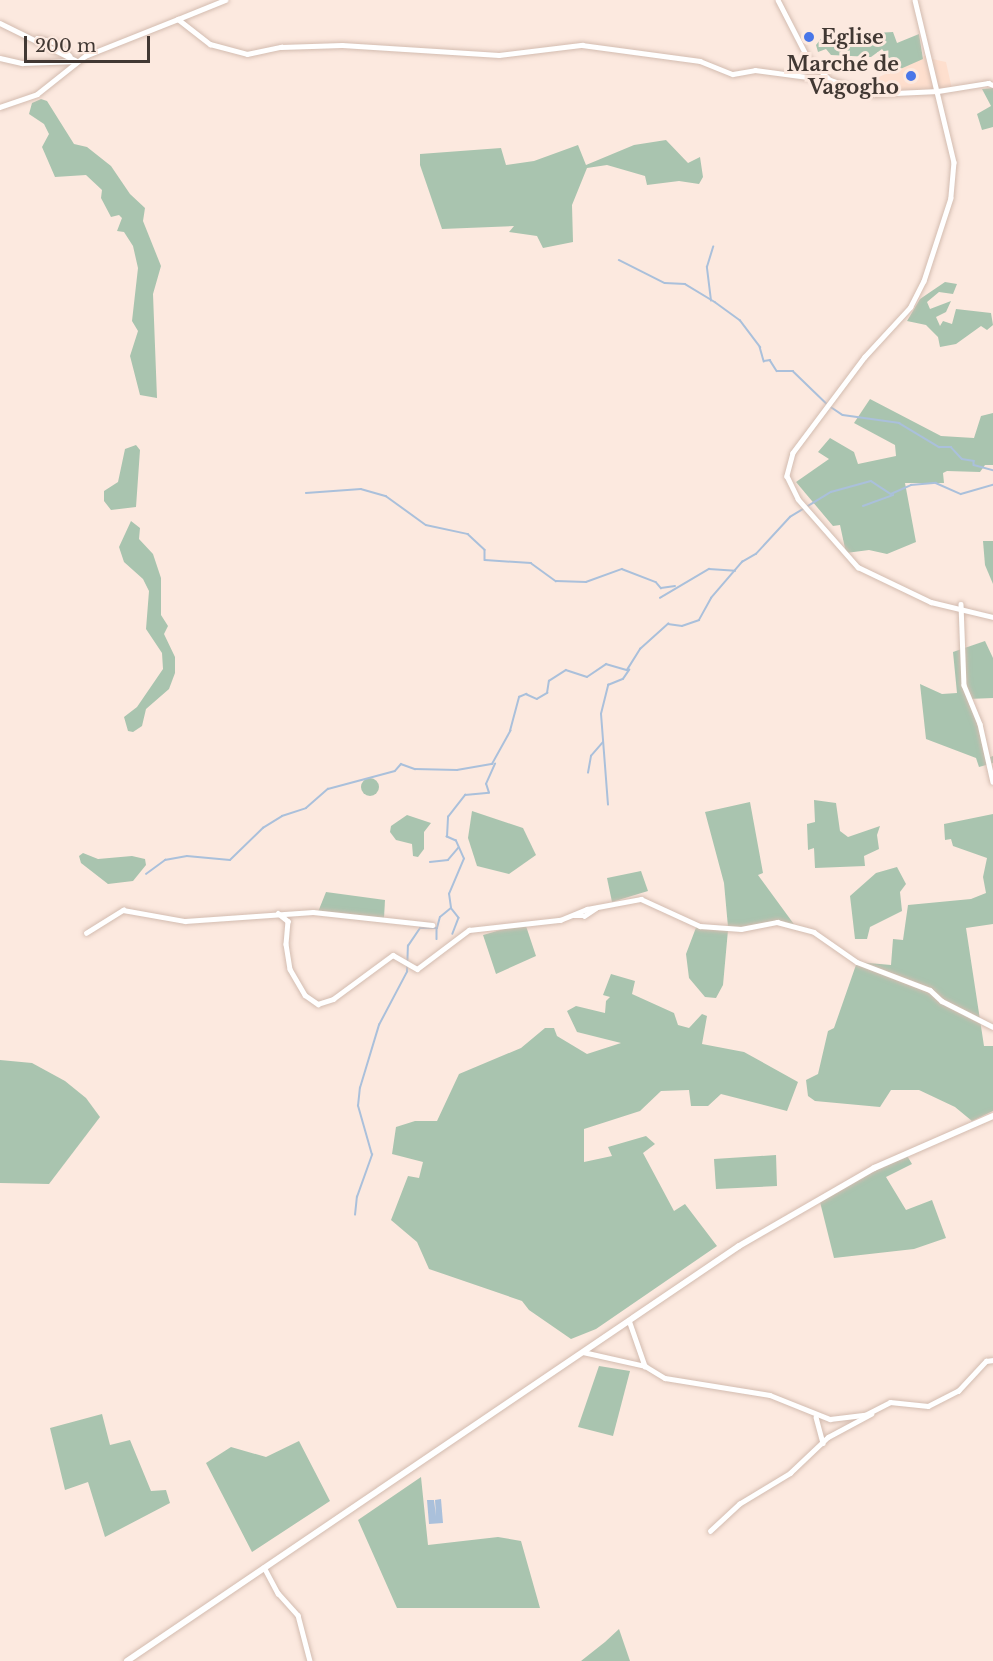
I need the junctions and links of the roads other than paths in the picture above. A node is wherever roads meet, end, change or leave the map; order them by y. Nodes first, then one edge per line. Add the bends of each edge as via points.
1 (225, 0) edge
2 (778, 0) edge
3 (915, 0) edge
4 (178, 19) junction
5 (0, 24) edge
6 (0, 58) edge
7 (75, 60) junction
8 (830, 80) junction
9 (993, 85) edge
10 (938, 91) junction
11 (0, 106) edge
12 (961, 604) dead end
13 (962, 611) junction
14 (993, 617) edge
15 (993, 782) edge
16 (278, 913) junction
17 (432, 925) dead end
18 (86, 933) dead end
19 (993, 1027) edge
20 (993, 1116) edge
21 (629, 1320) junction
22 (583, 1352) junction
23 (993, 1360) edge
24 (645, 1366) junction
25 (873, 1412) junction
26 (815, 1415) junction
27 (823, 1443) junction
28 (710, 1531) dead end
29 (264, 1568) junction
30 (127, 1661) edge
31 (310, 1661) edge

1 - 4 street
2 - 8 street via 808,57
3 - 10 street
4 - 7 street
4 - 8 street via 210,44 247,54 281,47 342,45 499,55 582,45 700,61 733,74 755,69
5 - 7 street
6 - 7 street via 22,63
7 - 11 street via 37,94
8 - 10 street via 874,94
9 - 10 street via 988,82
10 - 13 street via 954,178 918,295 903,319 868,352 789,461 787,476 798,499 858,567 931,602
12 - 13 street
13 - 14 street
13 - 15 street via 964,685 980,724
16 - 17 street via 313,912
16 - 18 street via 199,922 123,910
16 - 19 street via 288,921 290,969 305,994 318,1004 333,999 393,955 417,969 469,930 501,929 641,899 700,926 741,929 777,922 814,932 857,962 930,990 942,1001
20 - 21 main road via 874,1168 819,1198
21 - 22 main road
21 - 24 street
22 - 24 street
22 - 29 main road
23 - 25 street via 986,1361 958,1391 928,1406 890,1402
24 - 26 street via 665,1378 770,1395
25 - 26 street via 837,1418
25 - 27 street
26 - 27 street
27 - 28 street via 790,1473 739,1504
29 - 30 main road
29 - 31 street via 278,1593 298,1615

